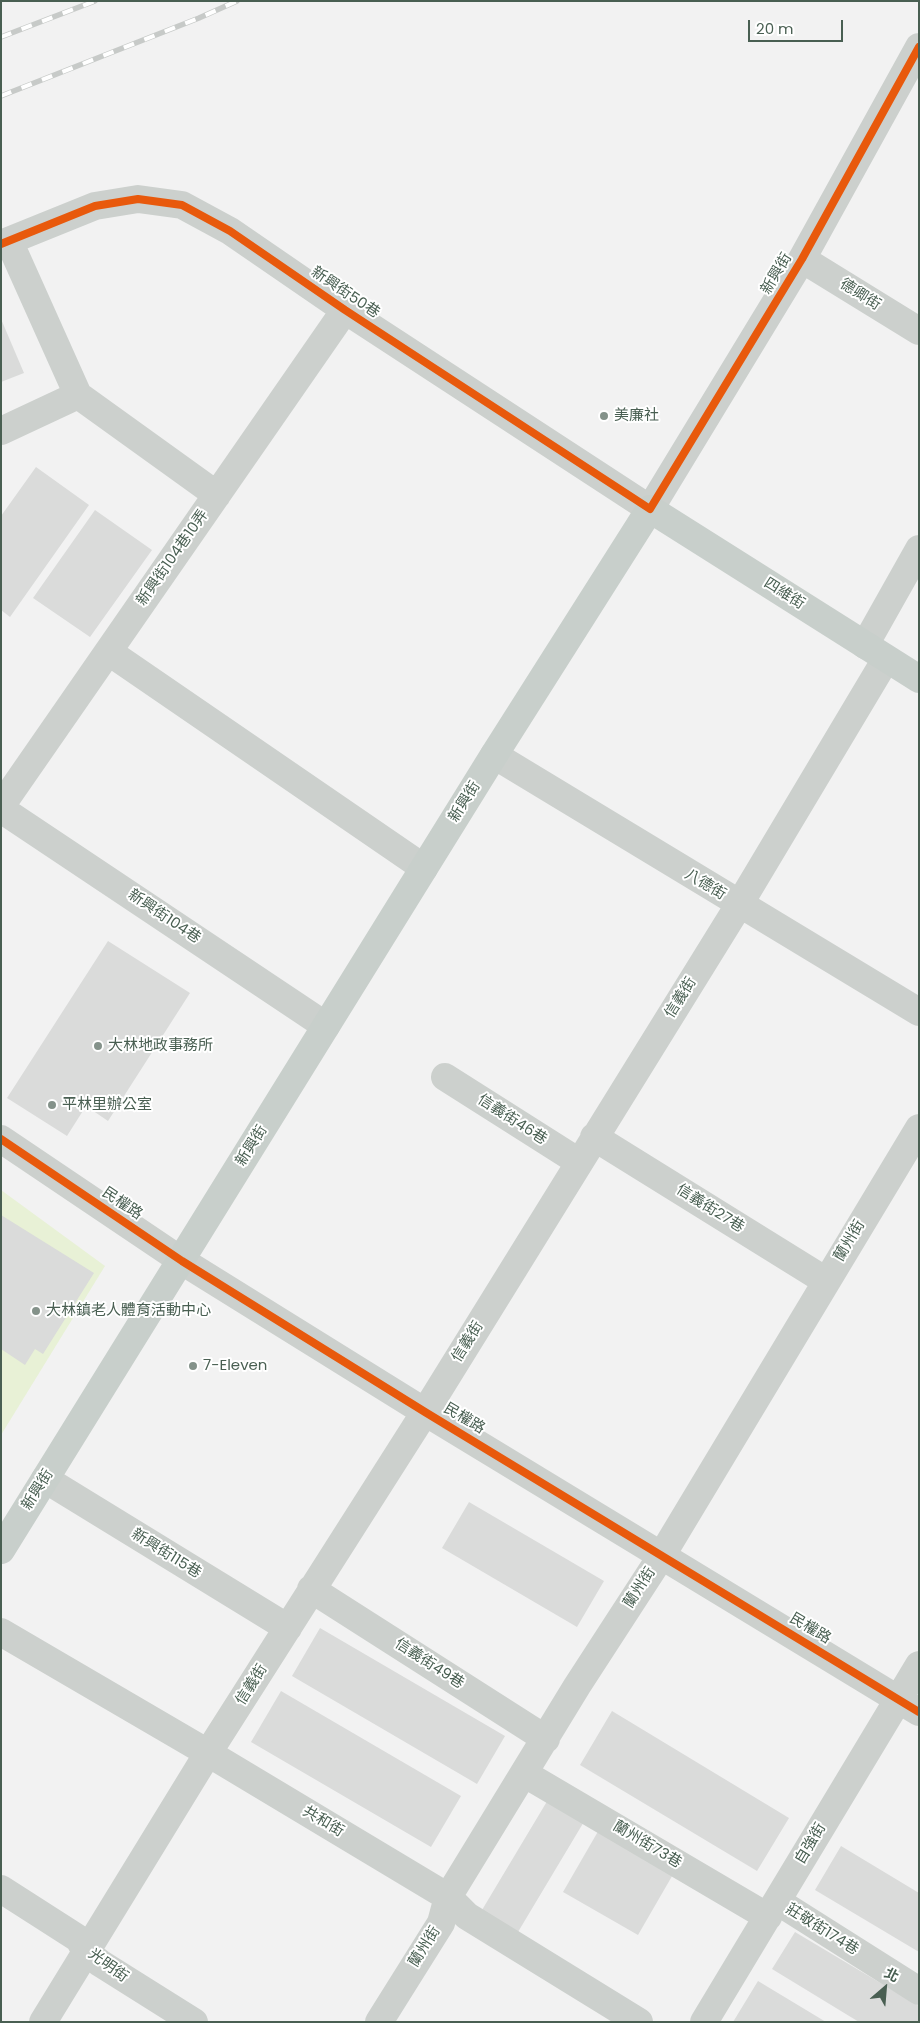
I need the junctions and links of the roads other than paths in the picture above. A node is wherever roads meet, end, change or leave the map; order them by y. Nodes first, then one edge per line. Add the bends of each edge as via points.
1 (919, 47) edge
2 (5, 242) edge
3 (802, 259) junction
4 (345, 310) junction
5 (919, 331) edge
6 (78, 395) junction
7 (1, 431) edge
8 (217, 495) junction
9 (650, 509) junction
10 (919, 549) edge
11 (109, 652) junction
12 (875, 652) junction
13 (919, 679) edge
14 (494, 755) junction
15 (1, 807) edge
16 (424, 868) junction
17 (739, 905) junction
18 (919, 1012) edge
19 (326, 1026) junction
20 (446, 1077) dead end
21 (919, 1128) edge
22 (594, 1137) junction
23 (1, 1139) edge
24 (579, 1162) junction
25 (182, 1261) junction
26 (826, 1281) junction
27 (425, 1412) junction
28 (45, 1479) junction
29 (1, 1550) edge
30 (662, 1555) junction
31 (311, 1589) junction
32 (288, 1628) junction
33 (1, 1632) edge
34 (919, 1665) edge
35 (908, 1705) edge
36 (546, 1739) junction
37 (208, 1753) junction
38 (525, 1774) junction
39 (1, 1890) edge
40 (448, 1897) junction
41 (772, 1909) junction
42 (86, 1952) junction
43 (919, 1992) edge
44 (43, 2022) edge
45 (194, 2022) edge
46 (379, 2022) edge
47 (639, 2022) edge
48 (704, 2022) edge

1 - 3 street, 新興街
2 - 4 street, 新興街50巷 via 95,206 138,199 182,205 230,231
2 - 6 street
3 - 5 street, 德卿街
3 - 9 street, 新興街
4 - 8 street, 新興街104巷10弄
4 - 9 street, 新興街50巷
6 - 7 street
6 - 8 street
8 - 11 street, 新興街104巷10弄
9 - 12 main road, 四維街
9 - 14 main road, 新興街
10 - 12 street, 信義街
11 - 15 street, 新興街104巷10弄
11 - 16 street
12 - 13 main road, 四維街
12 - 17 street, 信義街
14 - 16 main road, 新興街
14 - 17 street, 八德街
15 - 19 street, 新興街104巷
16 - 19 main road, 新興街
17 - 18 street, 八德街
17 - 22 street, 信義街
19 - 25 main road, 新興街
20 - 24 street, 信義街46巷
21 - 26 street, 蘭州街
22 - 24 street, 信義街
22 - 26 street, 信義街27巷
23 - 25 street, 民權路
24 - 27 street, 信義街
25 - 27 street, 民權路
25 - 28 main road, 新興街
26 - 30 street, 蘭州街
27 - 30 street, 民權路
27 - 31 street, 信義街
28 - 29 main road, 新興街
28 - 32 street, 新興街115巷
30 - 35 street, 民權路
30 - 36 street, 蘭州街
31 - 32 street, 信義街
31 - 36 street, 信義街49巷
32 - 37 street, 信義街
33 - 37 street, 共和街
34 - 35 street, 自強街
35 - 41 street, 自強街
36 - 38 street, 蘭州街
37 - 40 street, 共和街
37 - 42 street, 信義街
38 - 40 street, 蘭州街
38 - 41 street, 蘭州街73巷
39 - 42 street, 光明街 via 79,1938
40 - 46 street, 蘭州街 via 441,1923
40 - 47 street, 共和街 via 468,1916
41 - 43 street, 莊敬街174巷
41 - 48 street, 自強街
42 - 44 street, 信義街
42 - 45 street, 光明街

